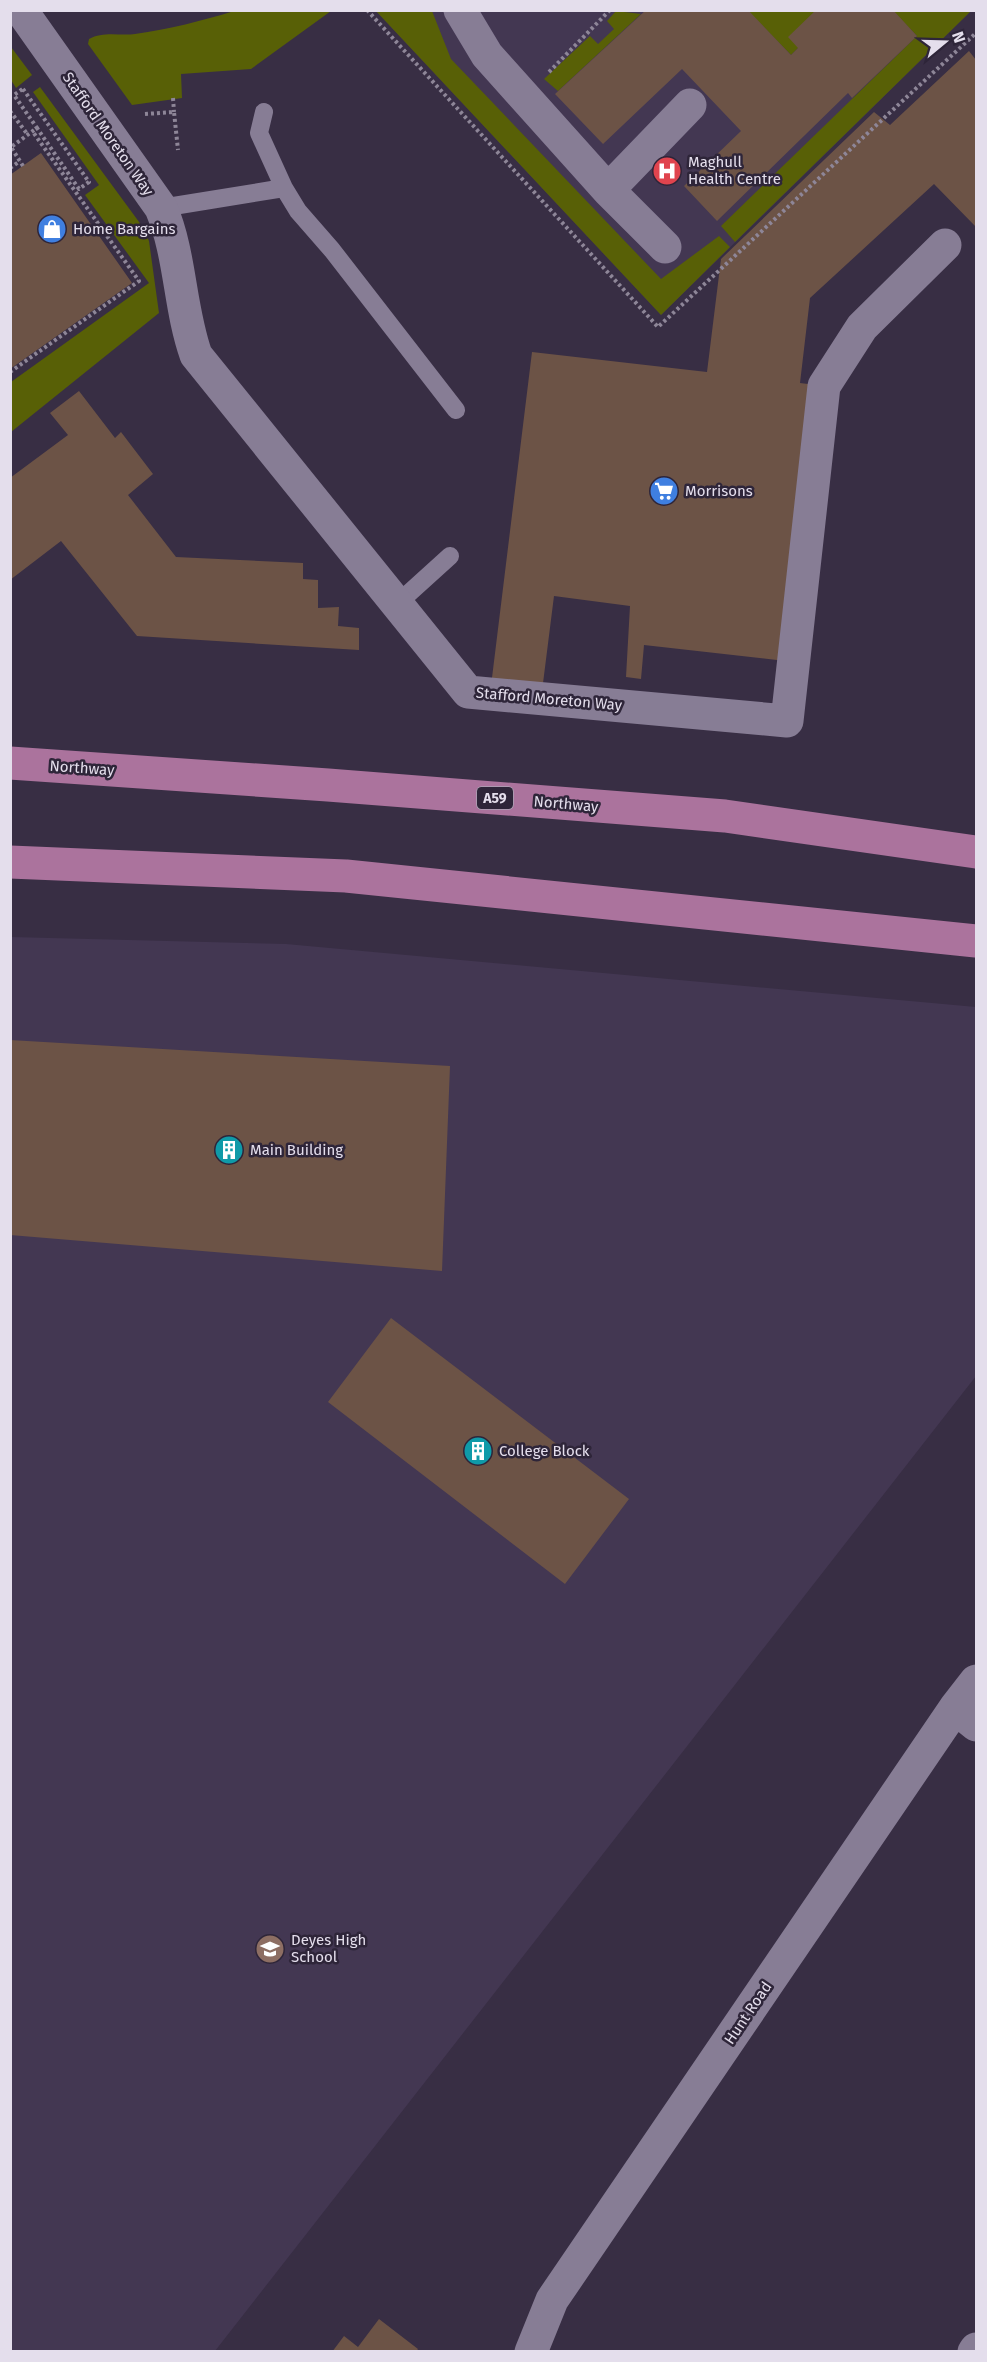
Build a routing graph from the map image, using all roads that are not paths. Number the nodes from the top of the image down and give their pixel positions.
1 (21, 10) edge
2 (460, 10) edge
3 (690, 105) dead end
4 (264, 112) dead end
5 (284, 188) junction
6 (608, 190) junction
7 (161, 208) junction
8 (945, 245) dead end
9 (665, 247) dead end
10 (456, 410) dead end
11 (450, 556) dead end
12 (397, 604) junction
13 (10, 763) edge
14 (976, 852) edge
15 (10, 862) edge
16 (976, 940) edge
17 (976, 1681) edge
18 (966, 1717) edge
19 (531, 2352) edge

1 - 7 street, Stafford Moreton Way
2 - 6 street
3 - 6 street
4 - 5 lane
5 - 7 lane
5 - 10 lane
6 - 9 street
7 - 12 street, Stafford Moreton Way
8 - 12 street, Stafford Moreton Way
11 - 12 lane
13 - 14 highway, Northway / A59
15 - 16 highway
17 - 18 street, Hunt Road
18 - 19 street, Hunt Road

